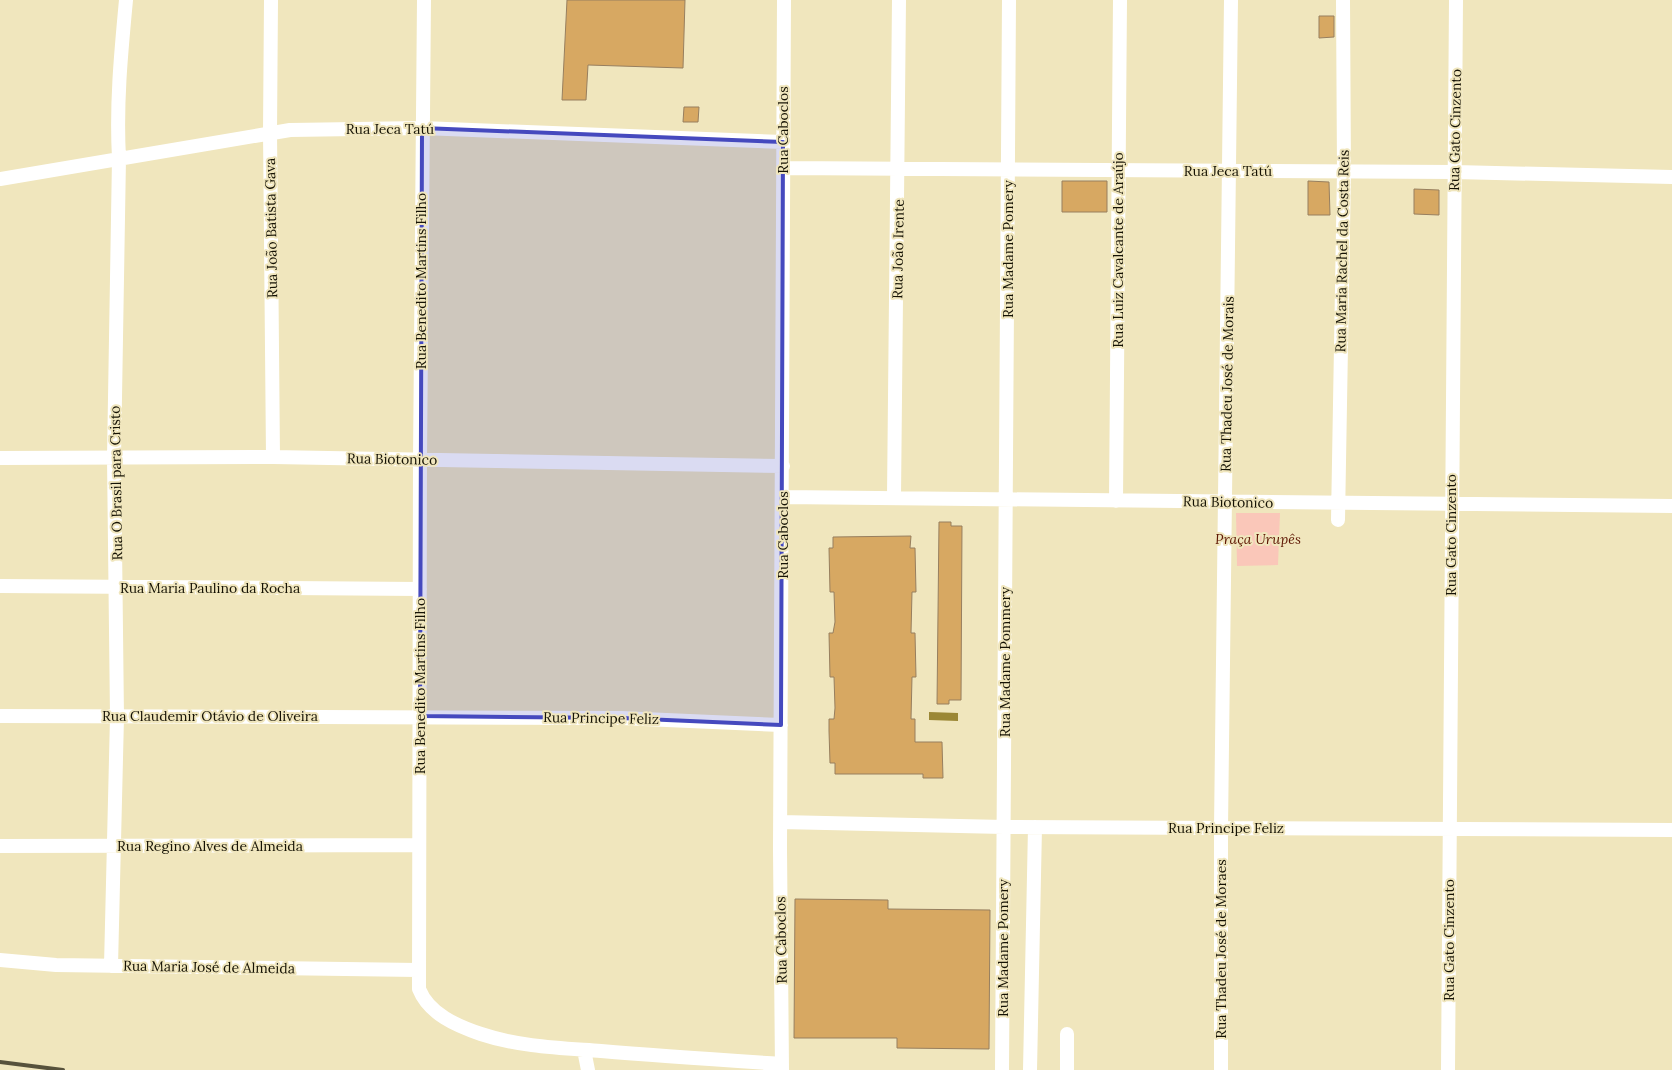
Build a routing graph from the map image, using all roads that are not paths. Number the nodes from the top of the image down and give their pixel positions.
1 (126, 0) edge
2 (271, 0) edge
3 (424, 0) edge
4 (784, 0) edge
5 (899, 0) edge
6 (1009, 0) edge
7 (1120, 0) edge
8 (1231, 0) edge
9 (1343, 0) edge
10 (1456, 0) edge
11 (422, 128) junction
12 (270, 132) junction
13 (783, 142) junction
14 (118, 158) junction
15 (783, 168) junction
16 (898, 169) junction
17 (1009, 170) junction
18 (1118, 170) junction
19 (1230, 171) junction
20 (1344, 172) junction
21 (1455, 172) junction
22 (1672, 177) edge
23 (0, 179) edge
24 (273, 457) junction
25 (0, 458) edge
26 (114, 458) junction
27 (420, 460) junction
28 (783, 466) junction
29 (783, 497) junction
30 (894, 497) junction
31 (1006, 498) junction
32 (1116, 501) junction
33 (1225, 502) junction
34 (1339, 503) junction
35 (1451, 505) junction
36 (1672, 506) edge
37 (1338, 520) dead end
38 (0, 586) edge
39 (117, 588) junction
40 (420, 589) junction
41 (0, 716) edge
42 (117, 716) junction
43 (420, 716) junction
44 (781, 725) junction
45 (781, 822) junction
46 (1004, 827) junction
47 (1035, 827) junction
48 (1222, 828) junction
49 (1449, 828) junction
50 (1672, 830) edge
51 (419, 845) junction
52 (0, 846) edge
53 (115, 846) junction
54 (0, 960) edge
55 (111, 966) junction
56 (418, 970) junction
57 (1067, 1034) dead end
58 (584, 1050) junction
59 (782, 1067) edge
60 (588, 1070) edge
61 (1002, 1070) edge
62 (1030, 1070) edge
63 (1067, 1070) edge
64 (1221, 1070) edge
65 (1448, 1070) edge

1 - 14 street, Rua O Brasil para Cristo
2 - 12 street, Rua João Batista Gava
3 - 11 street, Rua Benedito Martins Filho
4 - 13 street, Rua Caboclos
5 - 16 street, Rua João Irente
6 - 17 street, Rua Madame Pomery
7 - 18 street, Rua Luiz Cavalcante de Araújo
8 - 19 street, Rua Thadeu José de Morais
9 - 20 street, Rua Maria Rachel da Costa Reis
10 - 21 street, Rua Gato Cinzento
11 - 12 street, Rua Jeca Tatú
11 - 13 street, Rua Jeca Tatú
11 - 27 street, Rua Benedito Martins Filho
12 - 14 street, Rua Jeca Tatú
12 - 24 street, Rua João Batista Gava
13 - 15 street, Rua Caboclos
14 - 23 street, Rua Jeca Tatú
14 - 26 street, Rua O Brasil para Cristo
15 - 16 street, Rua Jeca Tatú
15 - 28 street, Rua Caboclos
16 - 17 street, Rua Jeca Tatú
16 - 30 street, Rua João Irente
17 - 18 street, Rua Jeca Tatú
17 - 31 street, Rua Madame Pomery
18 - 19 street, Rua Jeca Tatú
18 - 32 street, Rua Luiz Cavalcante de Araújo
19 - 20 street, Rua Jeca Tatú
19 - 33 street, Rua Thadeu José de Morais
20 - 21 street, Rua Jeca Tatú
20 - 34 street, Rua Maria Rachel da Costa Reis
21 - 22 street, Rua Jeca Tatú
21 - 35 street, Rua Gato Cinzento
24 - 26 street, Rua Biotonico
24 - 27 street, Rua Biotonico
25 - 26 street, Rua Biotonico
26 - 39 street, Rua O Brasil para Cristo
27 - 28 street, Rua Biotonico
27 - 40 street, Rua Benedito Martins Filho
28 - 29 street, Rua Caboclos
29 - 30 street, Rua Biotonico
29 - 44 street, Rua Caboclos
30 - 31 street, Rua Biotonico
31 - 32 street, Rua Biotonico
31 - 46 street, Rua Madame Pommery
32 - 33 street, Rua Biotonico
33 - 34 street, Rua Biotonico
33 - 48 street, Rua Thadeu José de Morais
34 - 35 street, Rua Biotonico
34 - 37 street, Rua Maria Rachel da Costa Reis
35 - 36 street, Rua Biotonico
35 - 49 street, Rua Gato Cinzento
38 - 39 street, Rua Maria Paulino da Rocha
39 - 40 street, Rua Maria Paulino da Rocha
39 - 42 street, Rua O Brasil para Cristo
40 - 43 street, Rua Benedito Martins Filho
41 - 42 street, Rua Claudemir Otávio de Oliveira
42 - 43 street, Rua Claudemir Otávio de Oliveira
42 - 53 street, Rua O Brasil para Cristo
43 - 44 street, Rua Principe Feliz
43 - 51 street, Rua Benedito Martins Filho
44 - 45 street, Rua Caboclos
45 - 46 street, Rua Principe Feliz
45 - 59 street, Rua Caboclos
46 - 47 street, Rua Principe Feliz
46 - 61 street, Rua Madame Pomery
47 - 48 street, Rua Principe Feliz
47 - 62 street
48 - 49 street, Rua Principe Feliz
48 - 64 street, Rua Thadeu José de Moraes
49 - 50 street, Rua Principe Feliz
49 - 65 street, Rua Gato Cinzento
51 - 53 street, Rua Regino Alves de Almeida
51 - 56 street, Rua Benedito Martins Filho
52 - 53 street, Rua Regino Alves de Almeida
53 - 55 street, Rua O Brasil para Cristo
54 - 55 street, Rua Maria José de Almeida
55 - 56 street, Rua Maria José de Almeida
56 - 58 street, Rua Benedito Martins Filho
57 - 63 street
58 - 59 street, Rua Benedito Martins Filho
58 - 60 street

